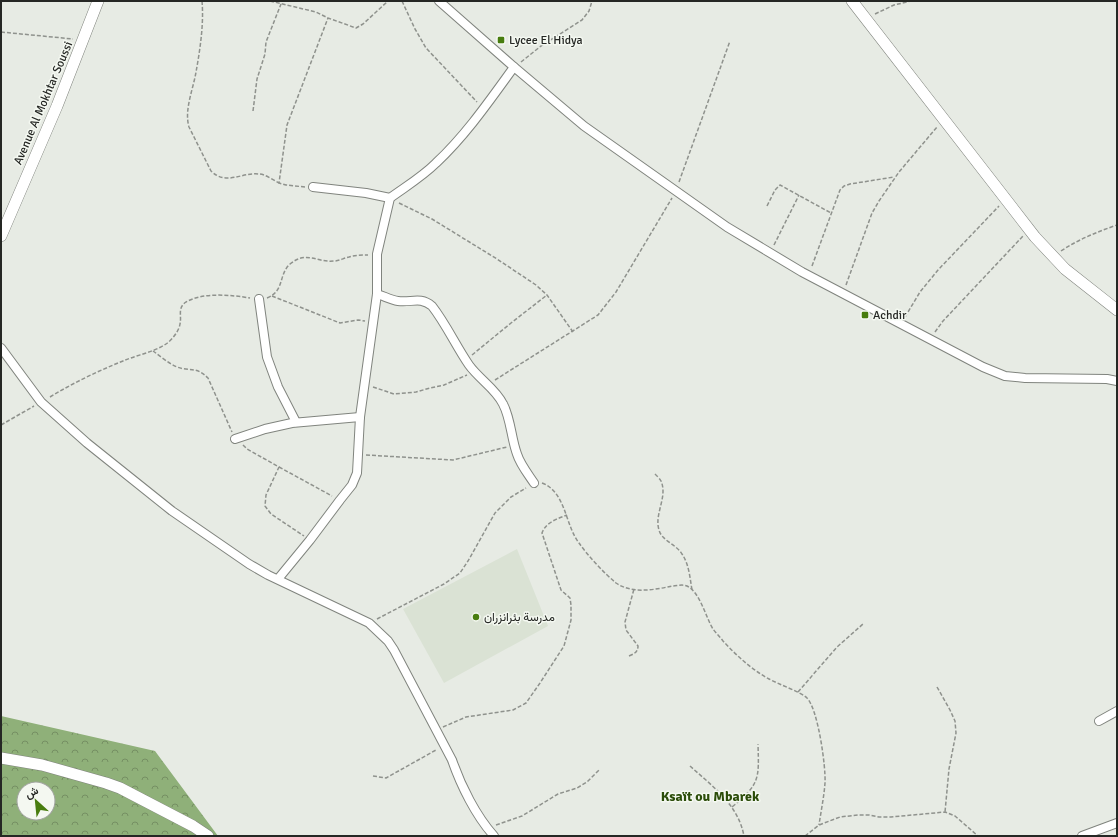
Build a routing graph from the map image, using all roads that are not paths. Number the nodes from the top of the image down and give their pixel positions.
1 (98, 1) edge
2 (440, 1) edge
3 (852, 1) edge
4 (514, 67) junction
5 (313, 187) road end
6 (390, 198) junction
7 (1, 236) edge
8 (377, 294) junction
9 (259, 299) road end
10 (1117, 310) edge
11 (1, 348) edge
12 (1117, 381) edge
13 (360, 417) junction
14 (296, 422) junction
15 (236, 439) dead end
16 (534, 483) road end
17 (278, 579) junction
18 (1117, 711) edge
19 (1099, 721) dead end
20 (1, 758) edge
21 (1117, 823) edge
22 (208, 836) edge
23 (494, 836) edge
24 (1082, 836) edge

1 - 7 street, Avenue Al Mokhtar Soussi
2 - 4 street
3 - 10 street
4 - 6 street
4 - 12 street
5 - 6 street
6 - 8 street
8 - 13 street
8 - 16 street
9 - 14 street
11 - 17 street
13 - 14 street
13 - 17 street
14 - 15 street
17 - 23 street
18 - 19 street
20 - 22 street
21 - 24 street

